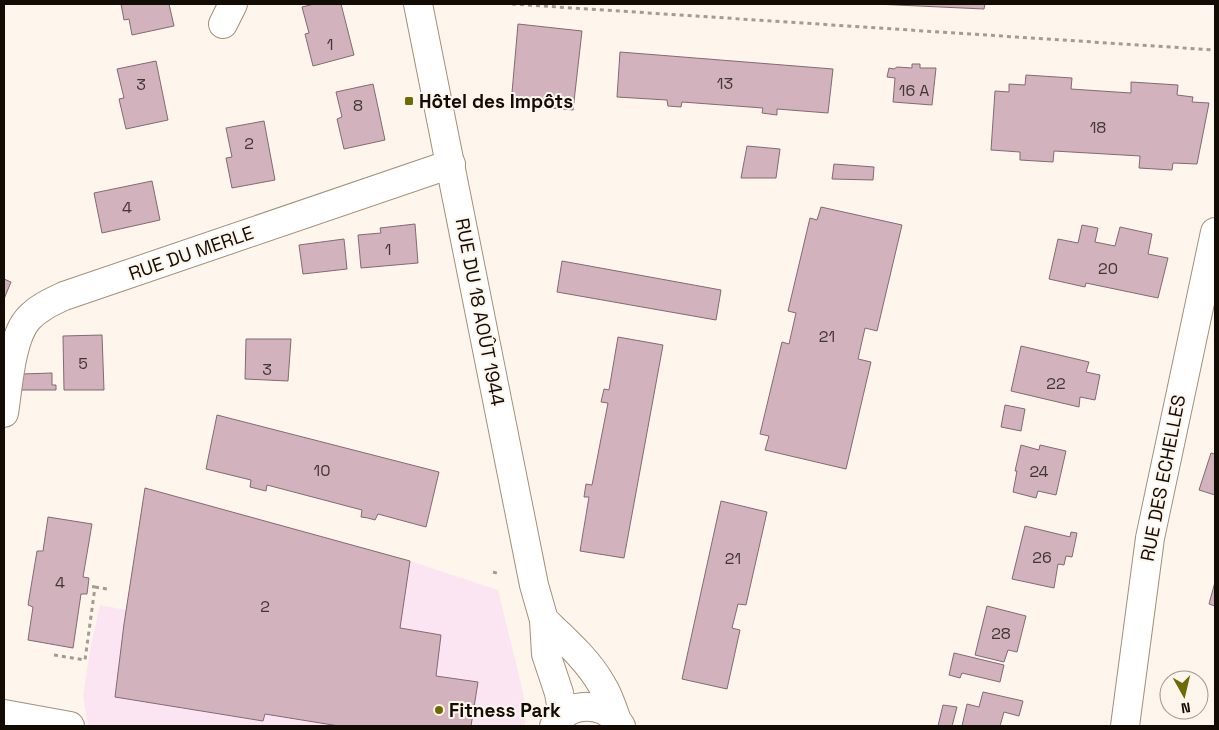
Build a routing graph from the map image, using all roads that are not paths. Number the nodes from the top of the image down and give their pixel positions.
1 (418, 4) edge
2 (451, 164) junction
3 (1215, 232) edge
4 (4, 413) edge
5 (544, 620) junction
6 (4, 714) edge
7 (558, 721) edge
8 (619, 724) edge
9 (70, 726) edge
10 (1125, 726) edge

1 - 2 street, RUE DU 18 AOÛT 1944
2 - 4 street, RUE DU MERLE
2 - 5 street, RUE DU 18 AOÛT 1944
3 - 10 street, RUE DES ECHELLES
5 - 7 street, RUE DU 18 AOÛT 1944
5 - 8 street
6 - 9 street
7 - 8 street

